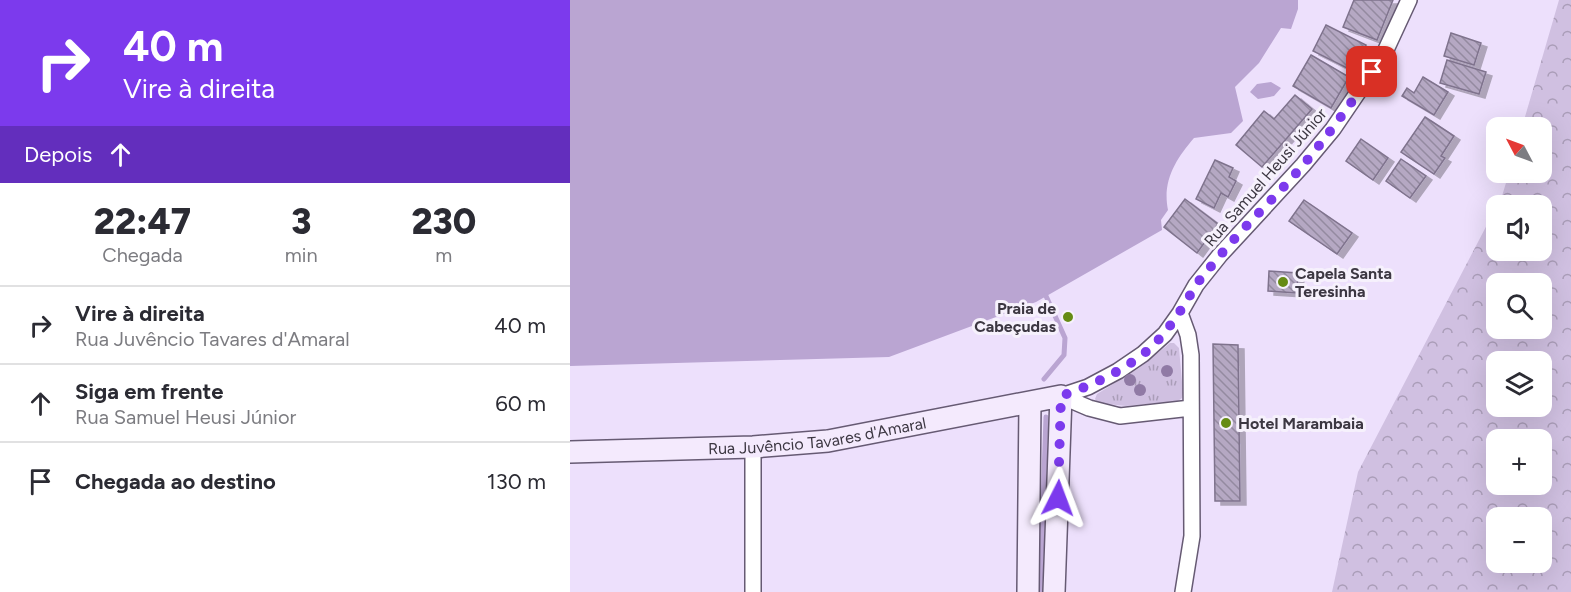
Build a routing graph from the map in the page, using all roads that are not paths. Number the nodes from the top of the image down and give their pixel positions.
1 (1409, 0) edge
2 (1180, 314) junction
3 (1061, 396) junction
4 (1030, 404) junction
5 (1191, 408) junction
6 (753, 447) junction
7 (570, 452) edge
8 (753, 592) edge
9 (1028, 592) edge
10 (1054, 592) edge
11 (1183, 592) edge

1 - 2 street, Rua Samuel Heusi Júnior
2 - 3 street, Rua Juvêncio Tavares d'Amaral
2 - 5 street
3 - 4 street, Rua Juvêncio Tavares d'Amaral
3 - 5 street
3 - 10 street
4 - 6 street, Rua Juvêncio Tavares d'Amaral
4 - 9 street
5 - 11 street
6 - 7 street, Rua Juvêncio Tavares d'Amaral
6 - 8 street

